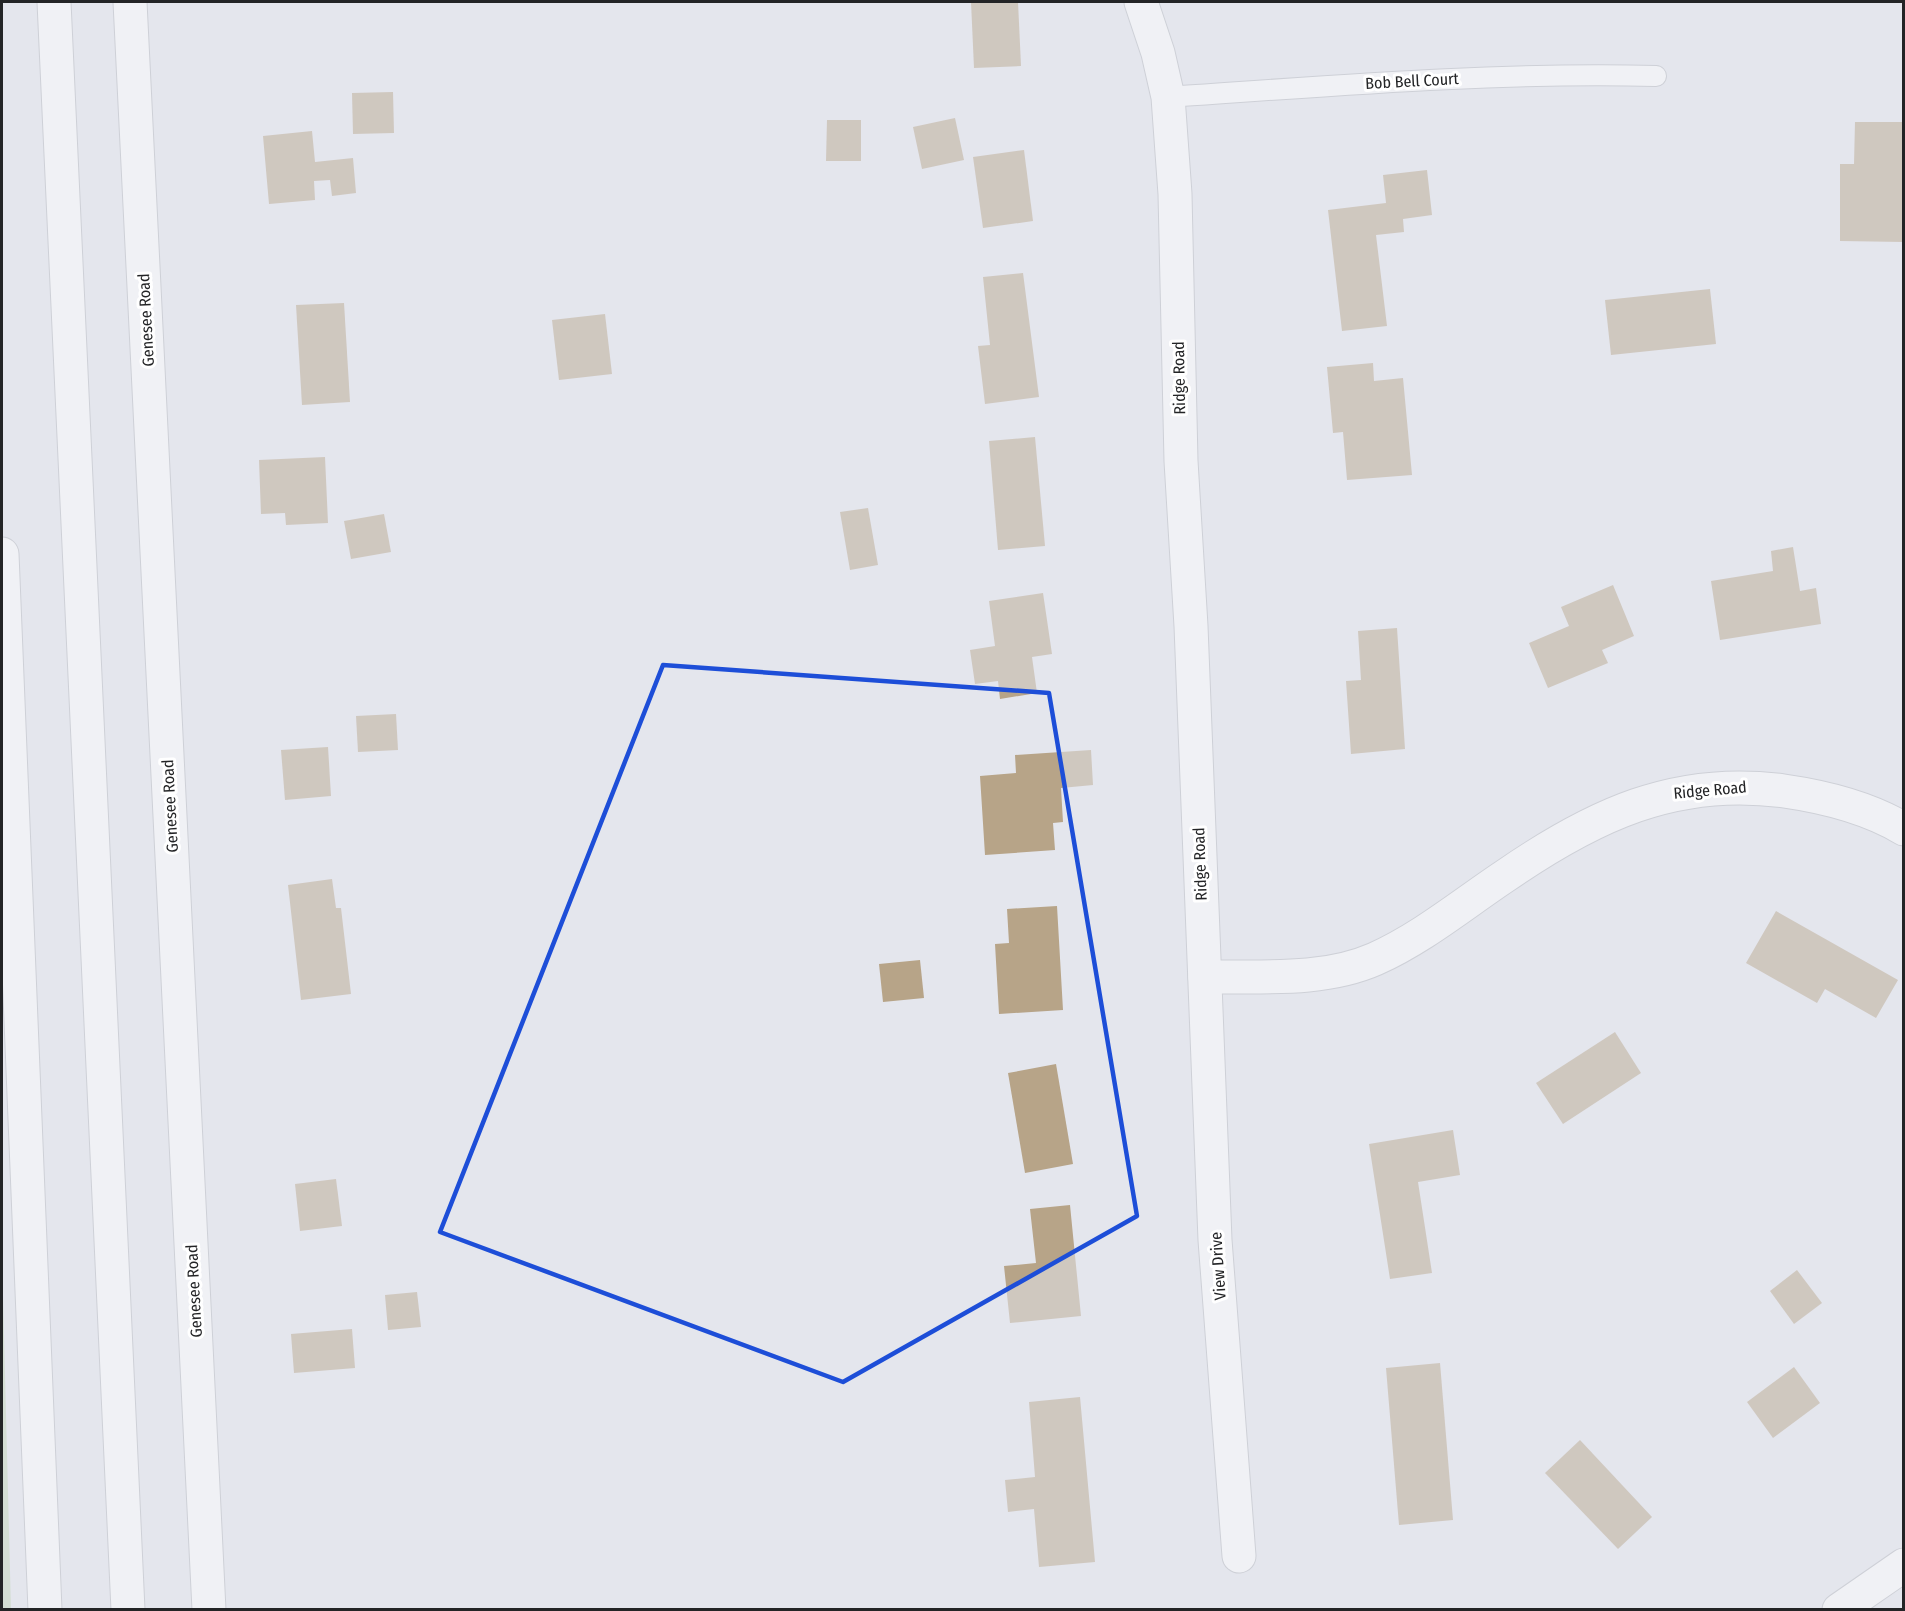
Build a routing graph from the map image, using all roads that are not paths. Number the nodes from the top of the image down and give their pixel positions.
1 (54, 2) edge
2 (130, 2) edge
3 (1141, 2) edge
4 (1656, 76) dead end
5 (1168, 97) junction
6 (2, 554) edge
7 (1904, 829) edge
8 (1204, 977) junction
9 (1239, 1556) dead end
10 (1904, 1565) edge
11 (45, 1610) edge
12 (128, 1610) edge
13 (209, 1610) edge
14 (1839, 1610) edge

1 - 12 street
2 - 13 street, Genesee Road
3 - 5 street, Ridge Road
4 - 5 lane, Bob Bell Court
5 - 8 street, Ridge Road
6 - 11 street
7 - 8 street, Ridge Road
8 - 9 street, View Drive
10 - 14 street

